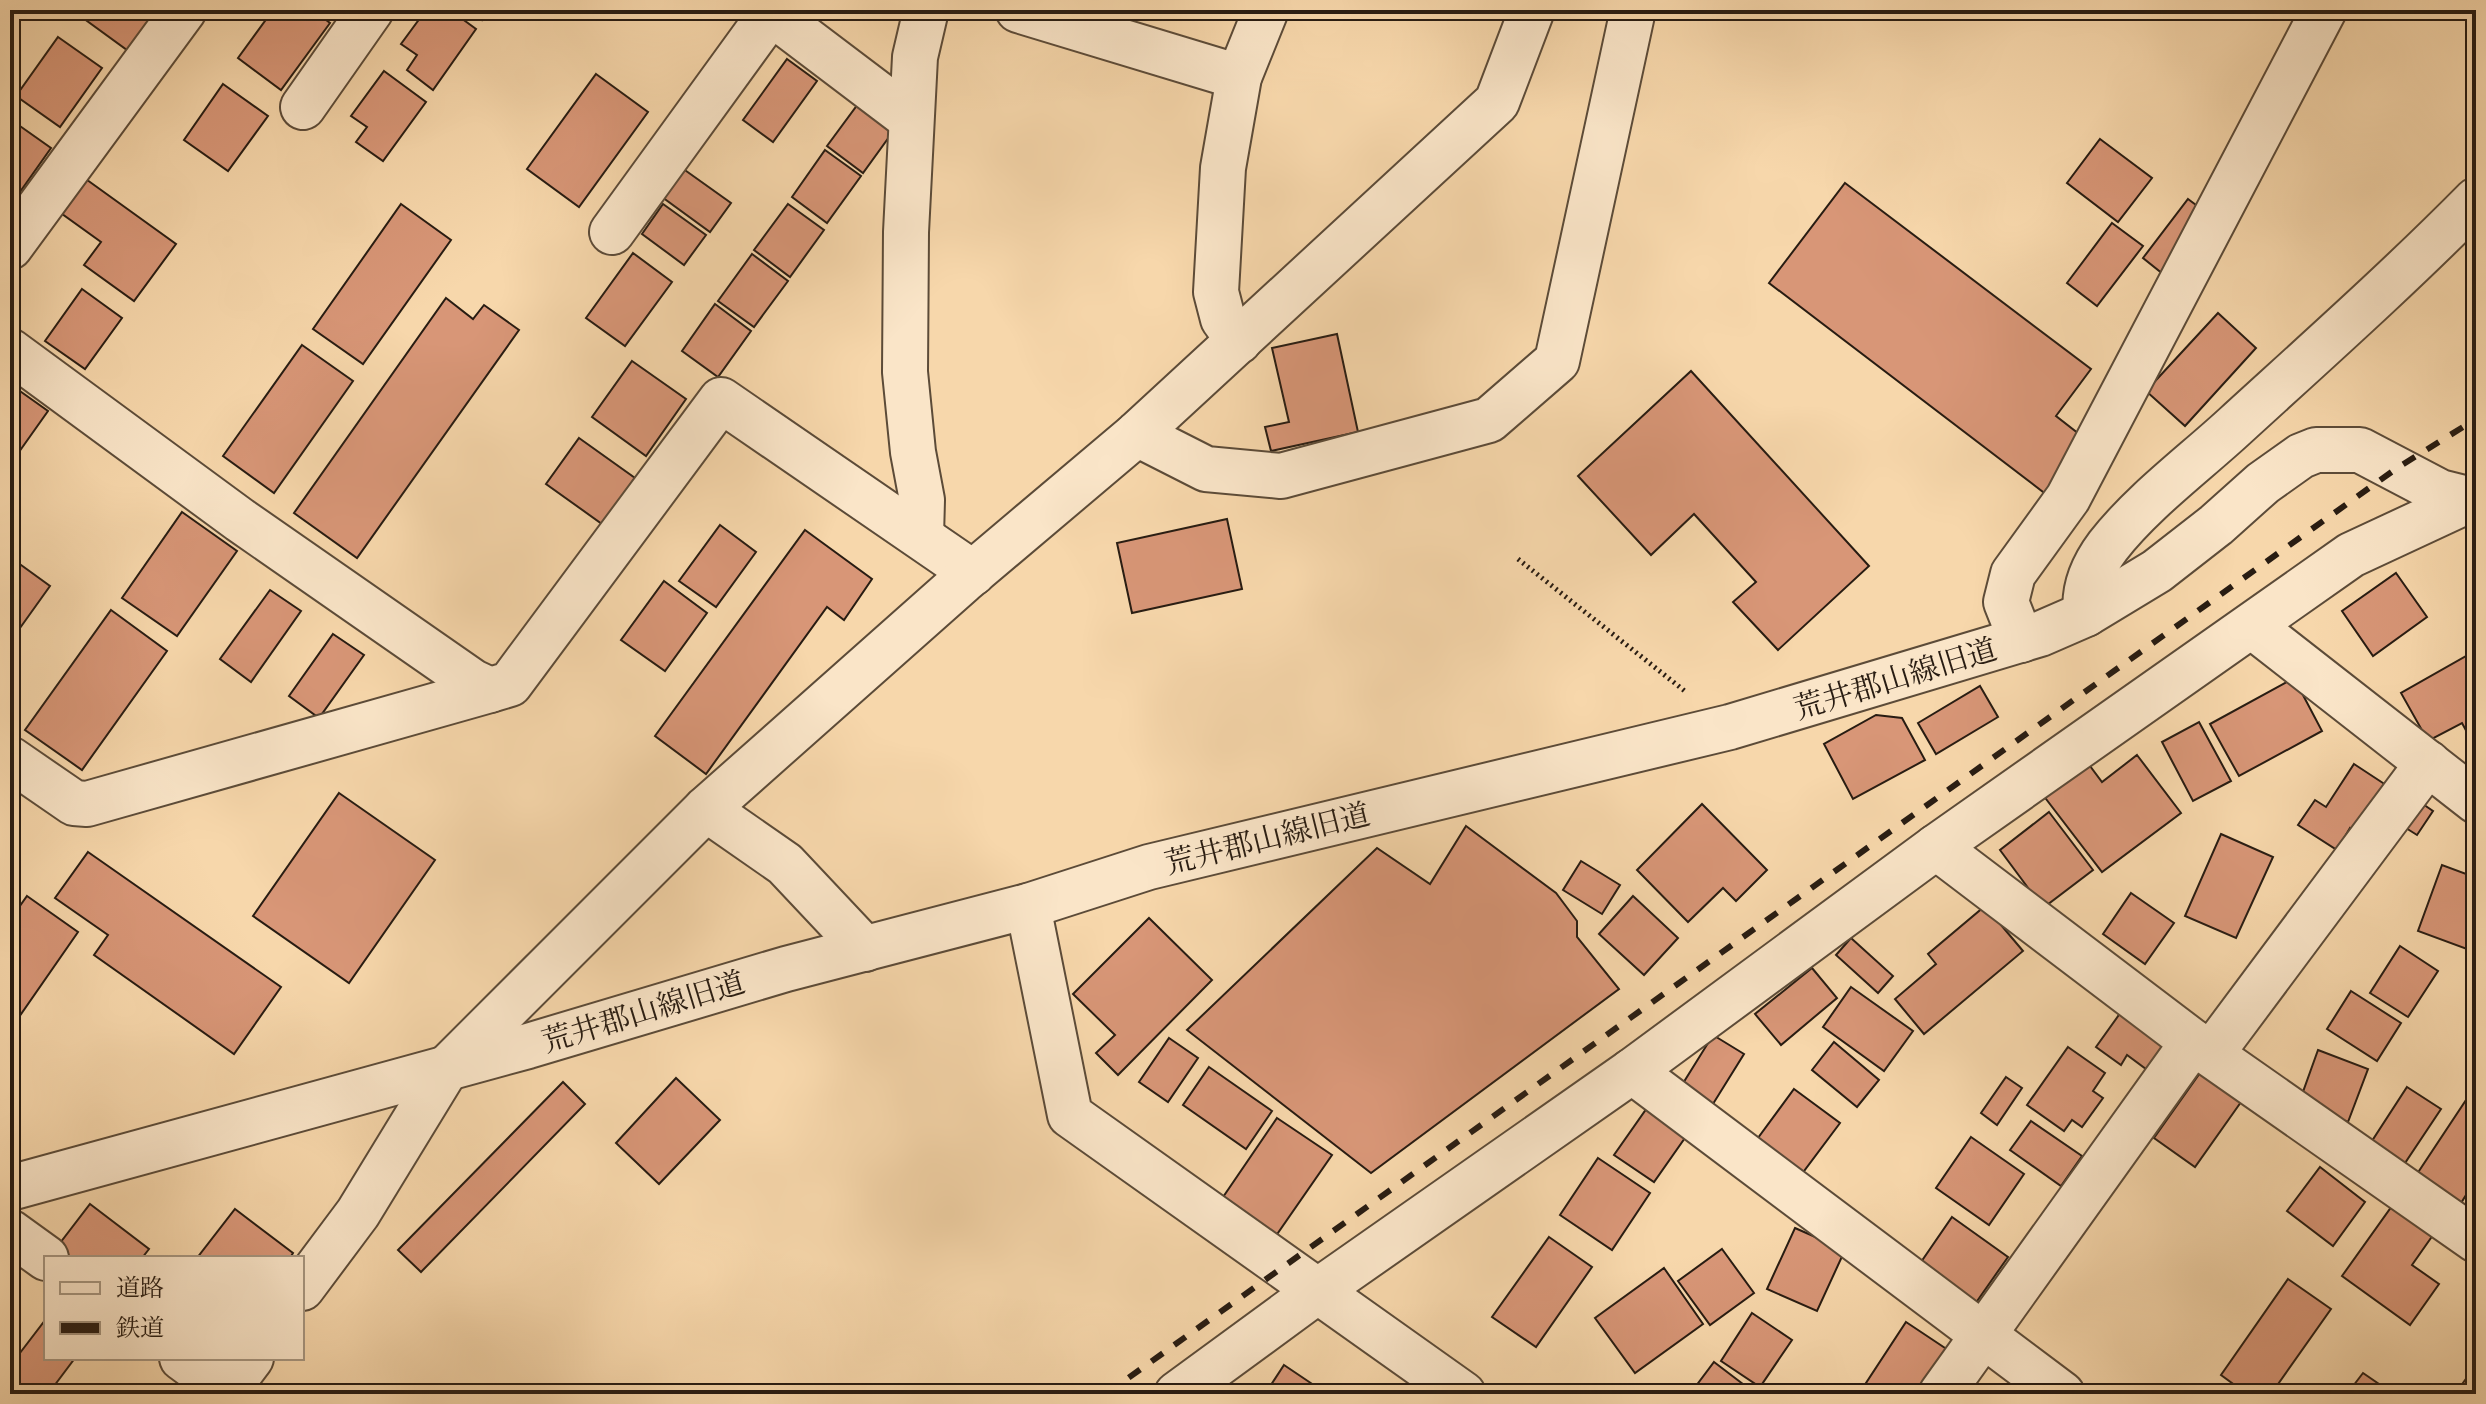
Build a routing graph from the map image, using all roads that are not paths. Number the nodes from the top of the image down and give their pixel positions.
1 (184, 10) edge
2 (371, 10) edge
3 (926, 10) edge
4 (1018, 10) edge
5 (1266, 10) edge
6 (1532, 10) edge
7 (1633, 10) edge
8 (2324, 10) edge
9 (769, 11) edge
10 (1239, 77) junction
11 (303, 107) dead end
12 (911, 119) junction
13 (2476, 200) edge
14 (612, 232) dead end
15 (10, 247) edge
16 (1239, 341) junction
17 (10, 351) edge
18 (1137, 434) junction
19 (2471, 501) edge
20 (921, 536) junction
21 (973, 573) junction
22 (2086, 614) junction
23 (2252, 626) junction
24 (2021, 640) junction
25 (490, 690) junction
26 (10, 759) edge
27 (2428, 763) junction
28 (2476, 801) edge
29 (706, 809) junction
30 (1936, 847) junction
31 (1028, 906) junction
32 (865, 949) junction
33 (2202, 1048) junction
34 (446, 1069) junction
35 (1632, 1071) junction
36 (10, 1188) edge
37 (10, 1232) edge
38 (2476, 1240) edge
39 (44, 1257) edge
40 (304, 1285) edge
41 (1319, 1290) junction
42 (1983, 1336) junction
43 (186, 1360) edge
44 (233, 1384) edge
45 (1177, 1394) edge
46 (1463, 1394) edge
47 (1941, 1394) edge
48 (2062, 1394) edge

1 - 15 street
2 - 11 street
3 - 12 street
4 - 10 street
5 - 10 street
6 - 16 street
7 - 18 street
8 - 24 street
9 - 12 street
9 - 14 street
10 - 16 street
12 - 20 street
13 - 22 street
16 - 18 street
17 - 25 street
18 - 21 street
19 - 22 street, 荒井郡山線旧道
19 - 23 street
20 - 21 street
20 - 25 street
21 - 29 street
22 - 24 street, 荒井郡山線旧道
23 - 27 street
23 - 30 street
24 - 31 street, 荒井郡山線旧道
25 - 26 street
27 - 28 street
27 - 33 street
29 - 32 street
29 - 34 street
30 - 33 street
30 - 35 street
31 - 32 street, 荒井郡山線旧道
31 - 41 street
32 - 34 street, 荒井郡山線旧道
33 - 38 street
33 - 42 street
34 - 36 street, 荒井郡山線旧道
34 - 40 street
35 - 41 street
35 - 42 street
37 - 39 street
41 - 45 street
41 - 46 street
42 - 47 street
42 - 48 street
43 - 44 street

